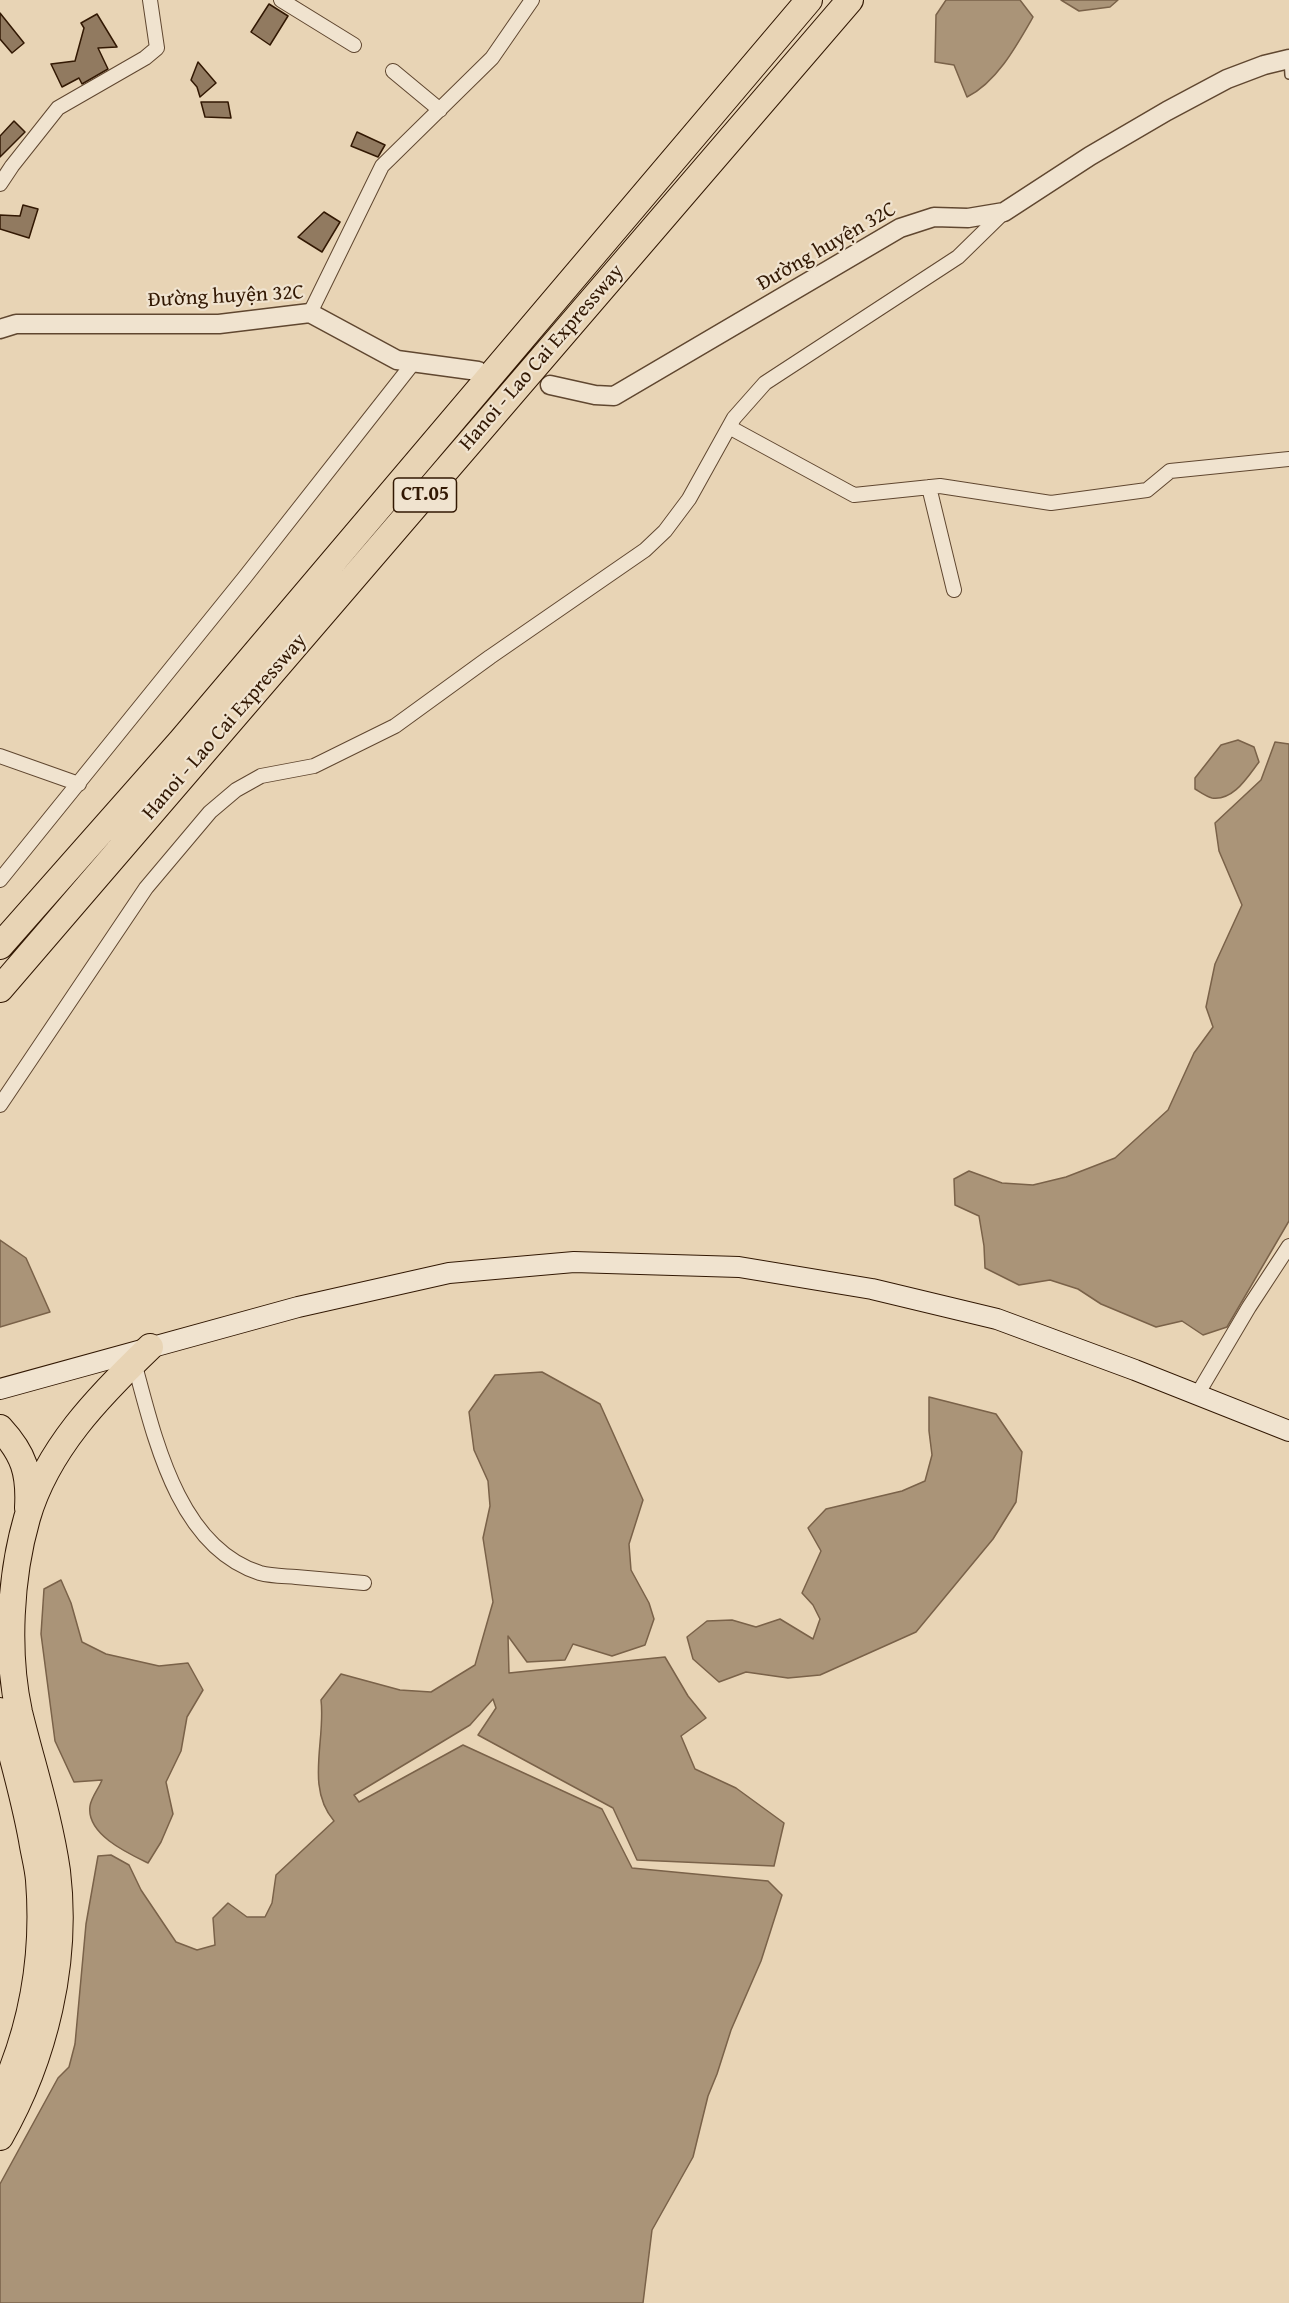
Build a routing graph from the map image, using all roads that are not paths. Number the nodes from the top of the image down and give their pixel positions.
1 (150, 0) edge
2 (281, 0) edge
3 (532, 0) edge
4 (809, 0) edge
5 (850, 0) edge
6 (354, 45) dead end
7 (1288, 64) edge
8 (393, 71) dead end
9 (440, 110) junction
10 (0, 184) edge
11 (1004, 212) junction
12 (310, 313) junction
13 (0, 329) edge
14 (414, 362) junction
15 (478, 370) dead end
16 (550, 385) dead end
17 (729, 427) junction
18 (1289, 459) edge
19 (929, 487) junction
20 (954, 590) dead end
21 (0, 756) edge
22 (79, 784) junction
23 (0, 880) edge
24 (0, 946) edge
25 (0, 989) edge
26 (0, 1105) edge
27 (1289, 1246) edge
28 (142, 1354) junction
29 (0, 1389) edge
30 (1197, 1395) junction
31 (0, 1428) edge
32 (1289, 1431) edge
33 (0, 1460) edge
34 (29, 1491) junction
35 (27, 1517) junction
36 (364, 1583) dead end
37 (0, 1711) edge
38 (0, 2098) edge
39 (0, 2137) edge

1 - 10 street
2 - 6 street
3 - 9 street
4 - 24 highway, Hanoi - Lao Cai Expressway / CT.05
5 - 25 highway, Hanoi - Lao Cai Expressway / CT.05
7 - 11 street, Đường huyện 32C
8 - 9 street
9 - 12 street
11 - 16 street, Đường huyện 32C
11 - 17 street
12 - 13 street, Đường huyện 32C
12 - 14 street, Đường huyện 32C
14 - 15 street, Đường huyện 32C
14 - 22 street
17 - 19 street
17 - 26 street
18 - 19 street
19 - 20 street
21 - 22 street
22 - 23 street
27 - 30 street
28 - 29 main road
28 - 30 main road
28 - 35 highway
28 - 36 street
30 - 32 main road
31 - 34 highway
33 - 34 highway
34 - 35 highway
35 - 39 highway
37 - 38 highway

